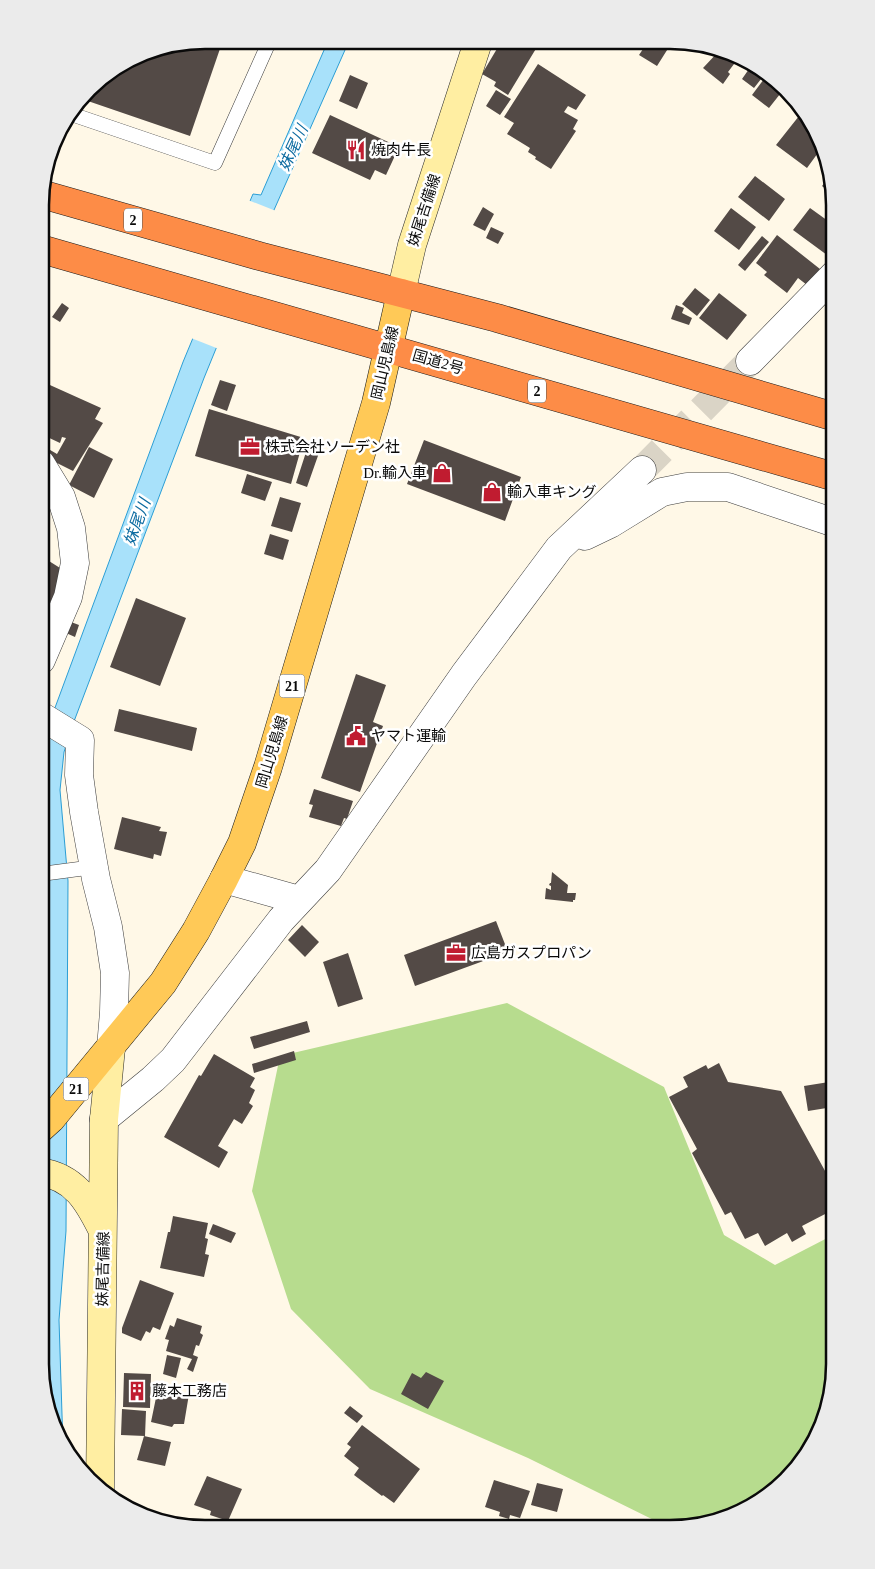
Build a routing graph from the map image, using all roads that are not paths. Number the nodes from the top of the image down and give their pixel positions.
1 (266, 49) edge
2 (476, 49) edge
3 (77, 116) edge
4 (49, 196) edge
5 (49, 251) edge
6 (826, 283) edge
7 (401, 293) junction
8 (389, 348) junction
9 (750, 362) tunnel mouth
10 (826, 414) edge
11 (642, 470) tunnel mouth
12 (826, 474) edge
13 (49, 477) edge
14 (826, 520) edge
15 (559, 548) junction
16 (49, 641) edge
17 (49, 722) edge
18 (87, 868) junction
19 (49, 873) edge
20 (224, 879) junction
21 (300, 900) junction
22 (111, 1048) junction
23 (104, 1120) junction
24 (49, 1122) edge
25 (49, 1175) edge
26 (103, 1231) junction
27 (100, 1480) edge

1 - 3 lane
2 - 7 main road, 妹尾吉備線
4 - 7 highway, 2
5 - 8 highway, 国道2号 / 2
6 - 9 street
7 - 8 main road, 岡山児島線 / 21
7 - 10 highway, 2
8 - 12 highway, 国道2号 / 2
8 - 20 main road, 岡山児島線 / 21
11 - 15 street
13 - 16 street
14 - 15 street
15 - 21 street
17 - 18 street
18 - 19 lane
18 - 22 street
20 - 21 street
20 - 22 main road, 岡山児島線 / 21
21 - 23 street
22 - 23 main road, 妹尾吉備線
22 - 24 main road, 岡山児島線 / 21
23 - 26 main road, 妹尾吉備線
25 - 26 main road
26 - 27 main road, 妹尾吉備線

